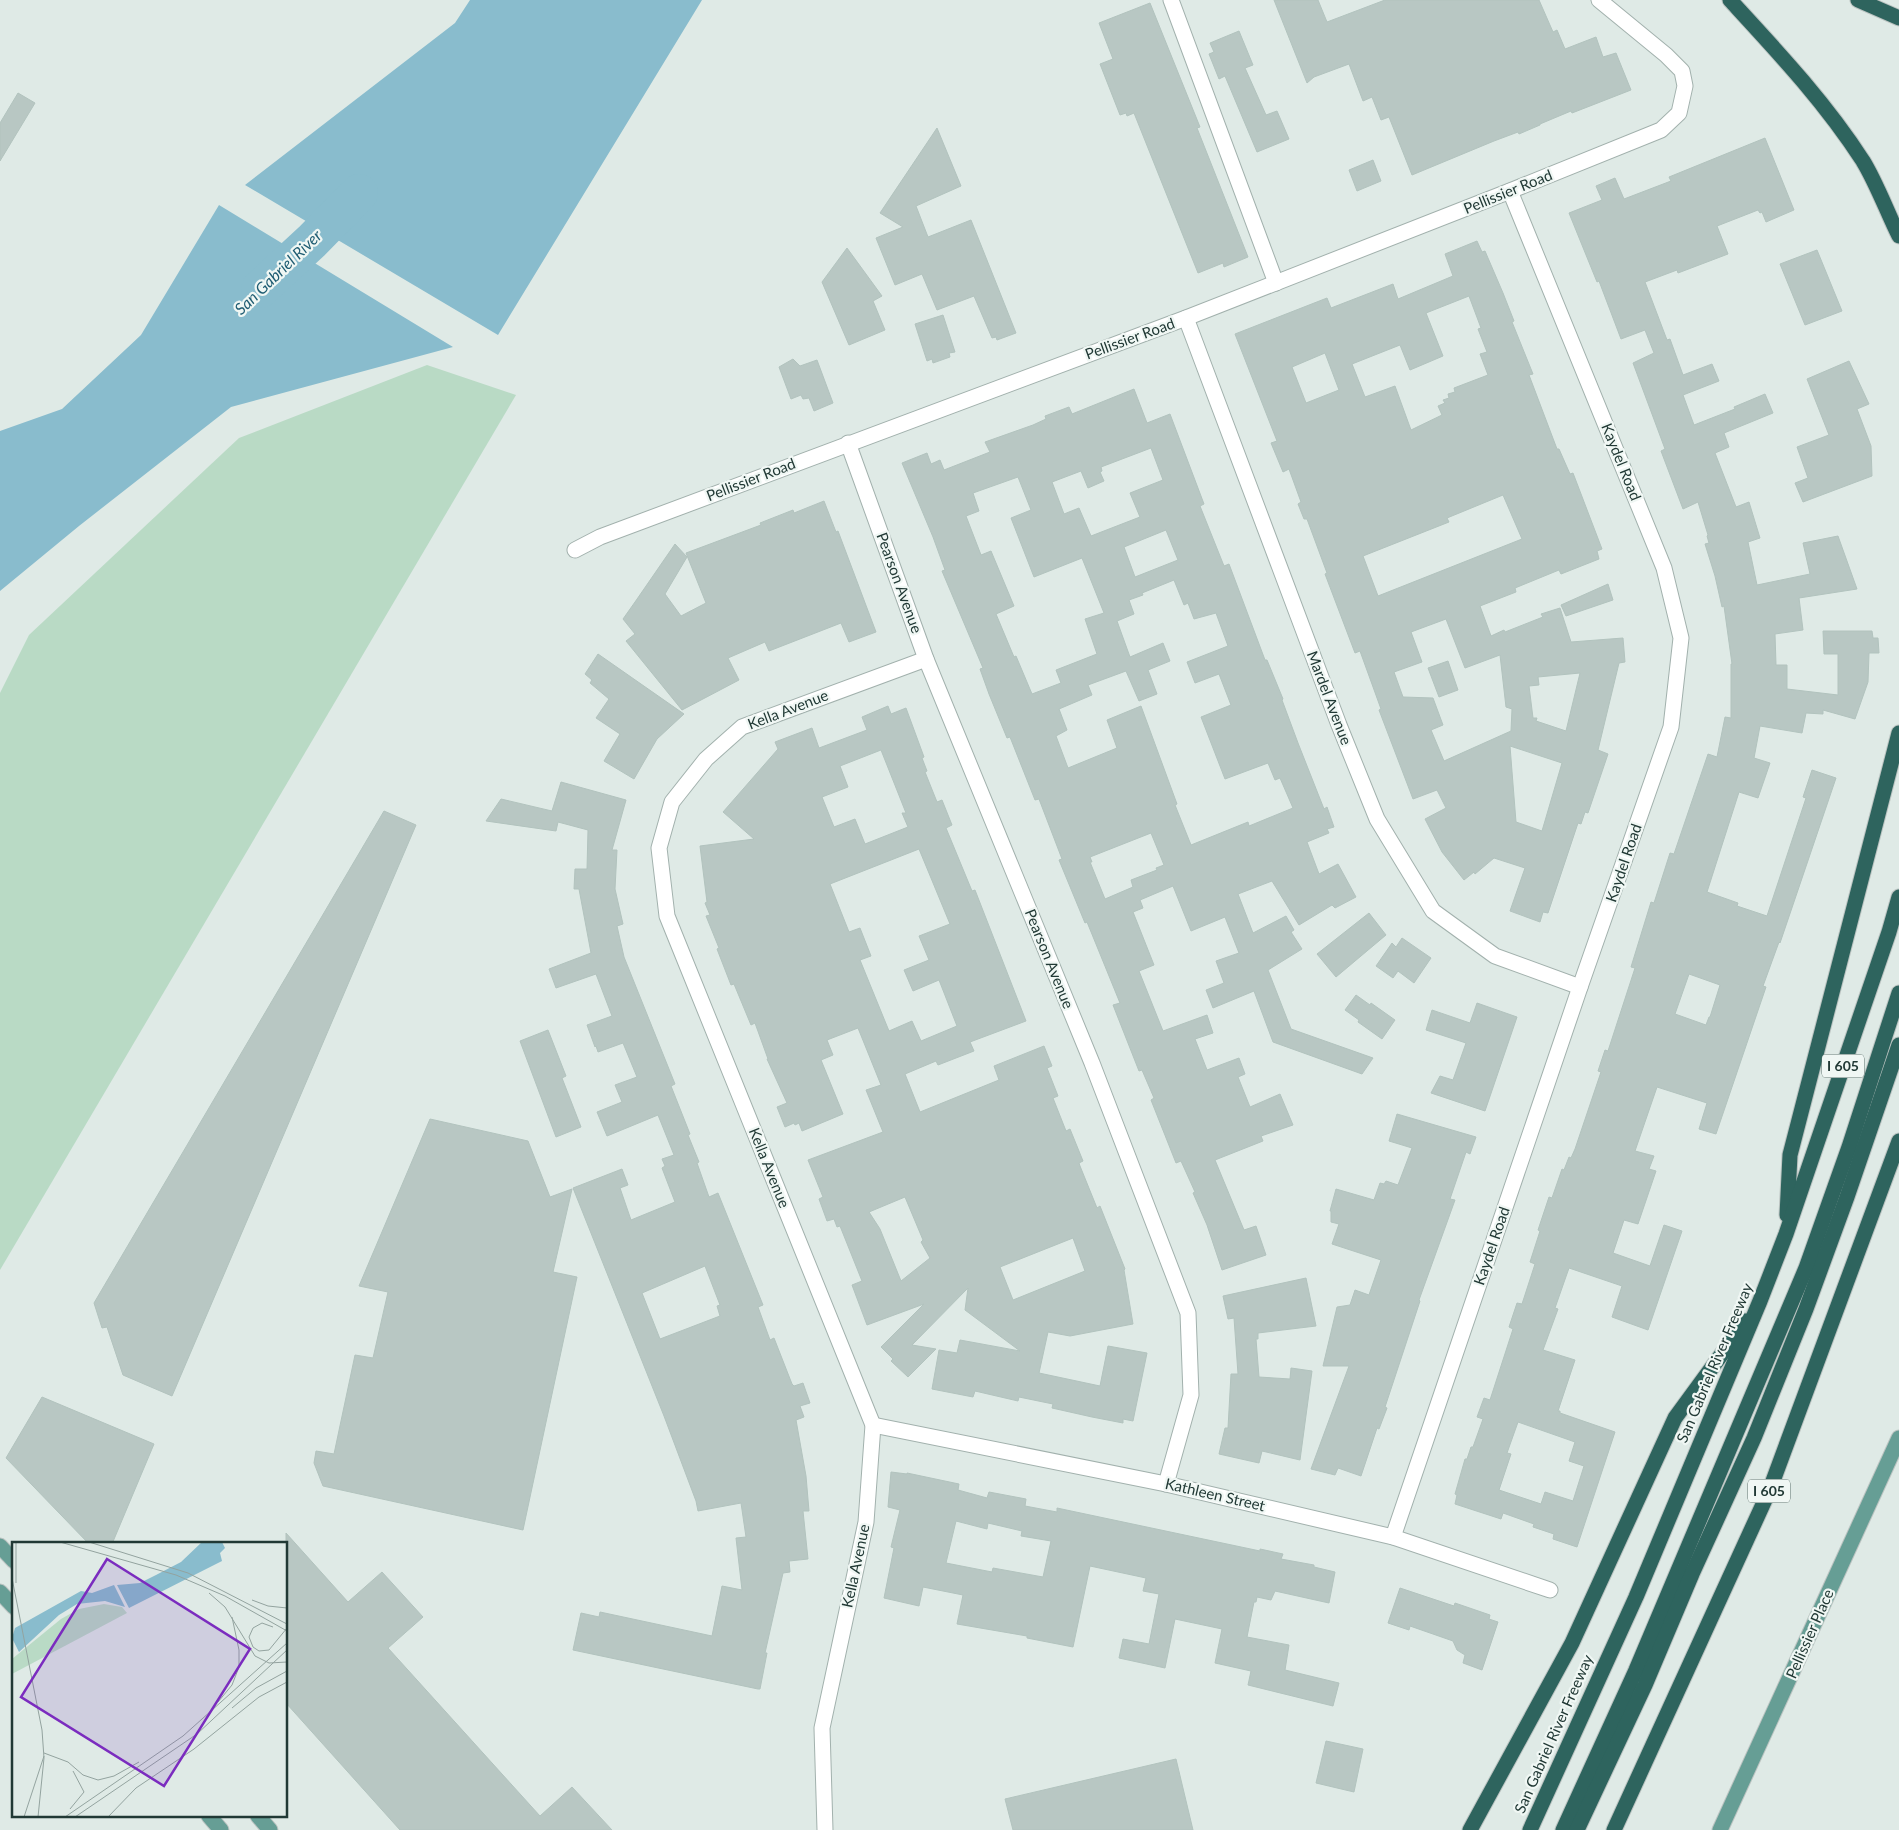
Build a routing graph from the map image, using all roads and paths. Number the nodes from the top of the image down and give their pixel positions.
1 (1171, 0) edge
2 (1599, 0) edge
3 (1730, 0) edge
4 (1858, 0) edge
5 (1899, 18) edge
6 (1510, 191) junction
7 (1899, 236) edge
8 (1276, 283) junction
9 (1186, 318) junction
10 (848, 443) junction
11 (575, 550) dead end
12 (926, 659) junction
13 (1899, 733) edge
14 (1899, 897) edge
15 (1580, 987) junction
16 (1899, 993) edge
17 (1899, 1045) edge
18 (1899, 1141) edge
19 (1786, 1234) junction
20 (1760, 1301) junction
21 (873, 1426) junction
22 (1899, 1438) edge
23 (1166, 1484) junction
24 (1393, 1537) junction
25 (0, 1546) edge
26 (12, 1559) edge
27 (1550, 1590) dead end
28 (0, 1592) edge
29 (12, 1605) edge
30 (211, 1818) edge
31 (260, 1818) edge
32 (222, 1830) edge
33 (270, 1830) edge
34 (825, 1830) edge
35 (1470, 1830) edge
36 (1530, 1830) edge
37 (1563, 1830) edge
38 (1577, 1830) edge
39 (1614, 1830) edge
40 (1720, 1830) edge

1 - 8 street
2 - 6 street, Pellissier Road
3 - 7 highway
4 - 5 highway
6 - 8 street, Pellissier Road
6 - 15 street, Kaydel Road
8 - 9 street, Pellissier Road
9 - 10 street, Pellissier Road
9 - 15 street, Mardel Avenue
10 - 11 street, Pellissier Road
10 - 12 street, Pearson Avenue
12 - 21 street, Kella Avenue
12 - 23 street, Pearson Avenue
13 - 19 highway
14 - 19 highway, San Gabriel River Freeway / I 605
15 - 24 street, Kaydel Road
16 - 37 highway
17 - 38 highway
18 - 39 highway, I 605
19 - 20 highway, San Gabriel River Freeway / I 605
20 - 35 highway
20 - 36 highway, San Gabriel River Freeway / I 605
21 - 23 street, Kathleen Street
21 - 34 street, Kella Avenue
22 - 40 main road, Pellissier Place
23 - 24 street, Kathleen Street
24 - 27 street, Kathleen Street
25 - 26 main road
28 - 29 main road
30 - 32 main road
31 - 33 main road

